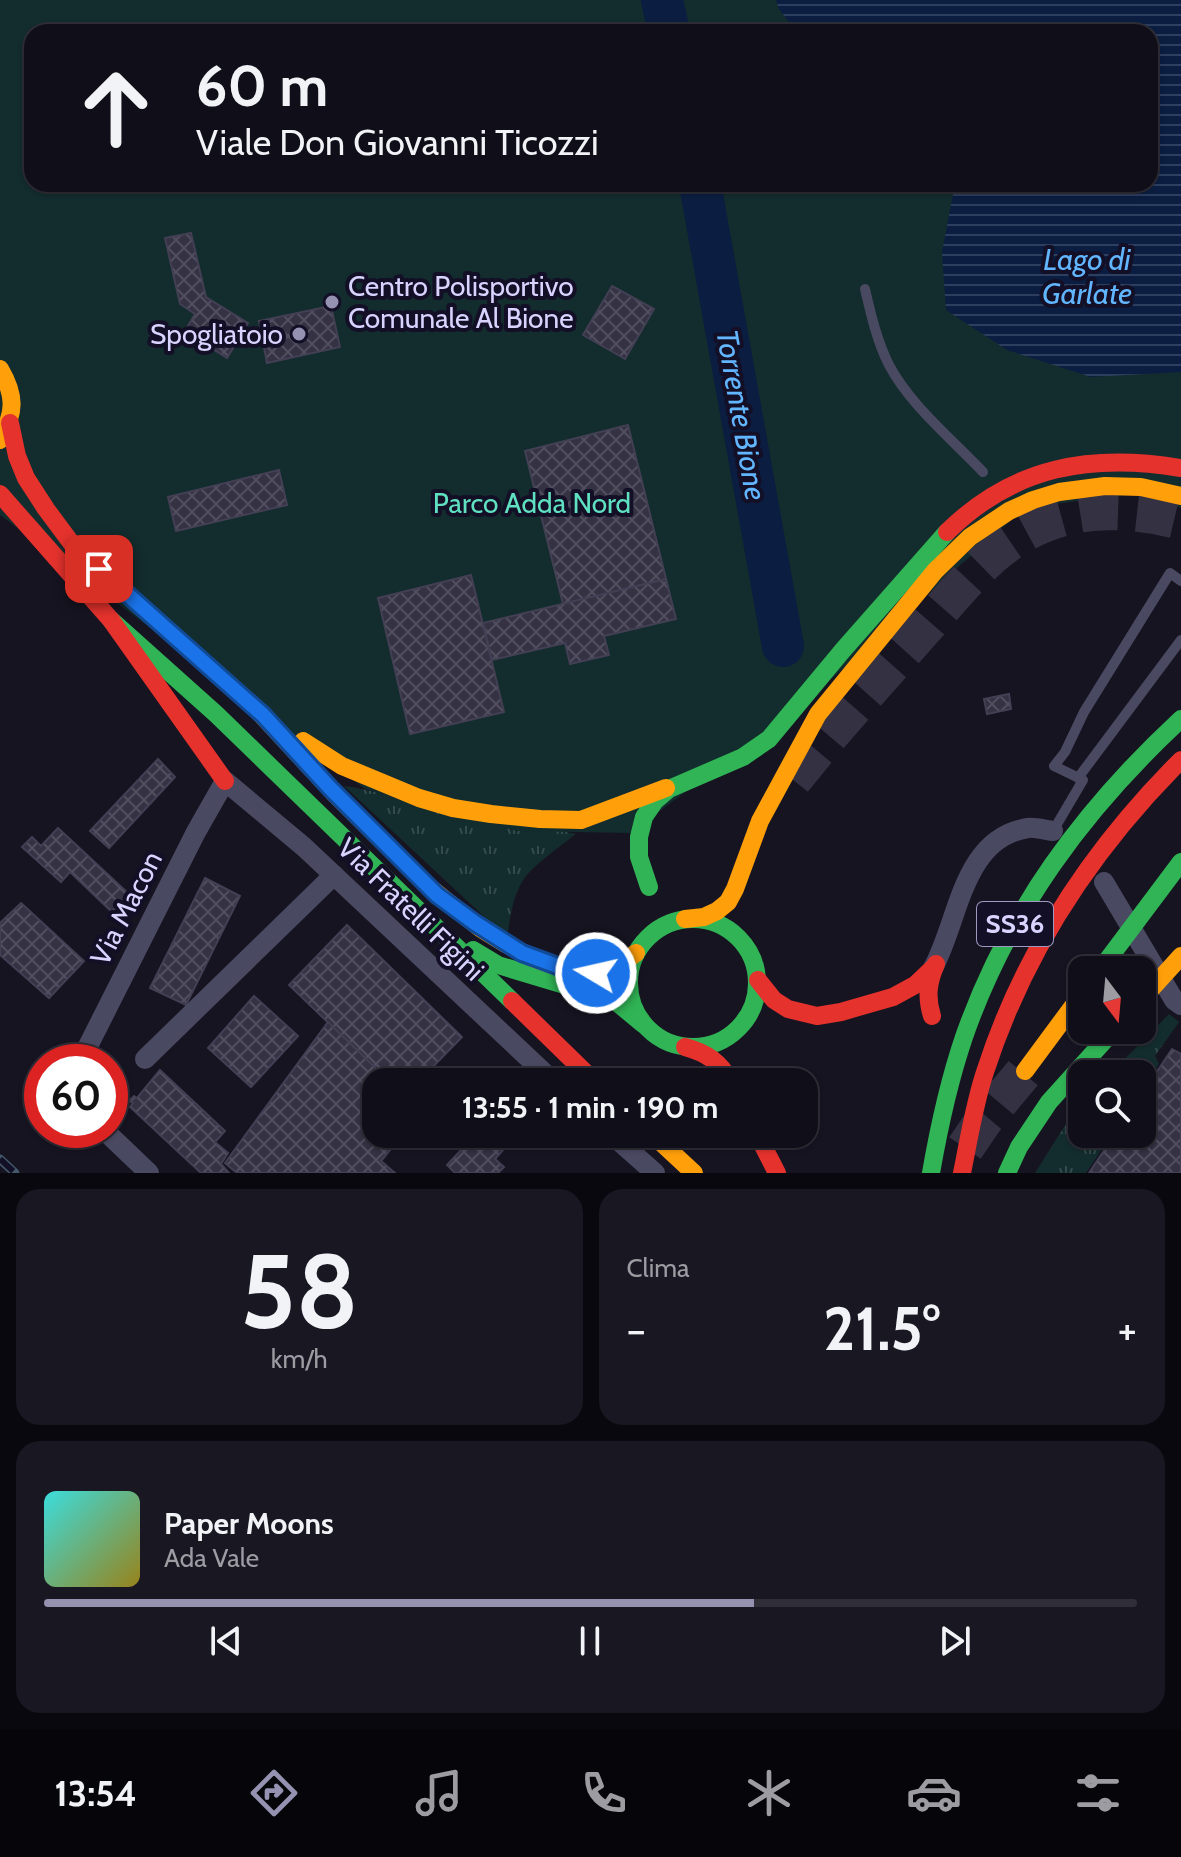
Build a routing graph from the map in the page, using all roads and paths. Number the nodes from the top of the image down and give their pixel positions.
1 (865, 289) dead end
2 (0, 369) edge
3 (10, 423) junction
4 (0, 440) edge
5 (1181, 468) edge
6 (983, 472) dead end
7 (0, 494) edge
8 (1181, 496) edge
9 (1181, 581) edge
10 (111, 620) junction
11 (1181, 640) edge
12 (263, 715) junction
13 (1181, 719) edge
14 (1181, 760) edge
15 (1078, 778) junction
16 (225, 781) junction
17 (676, 784) junction
18 (1053, 831) joint
19 (1181, 862) edge
20 (334, 875) junction
21 (1104, 882) dead end
22 (651, 901) junction
23 (685, 919) junction
24 (430, 923) junction
25 (639, 949) junction
26 (1110, 956) edge
27 (1181, 956) edge
28 (935, 966) junction
29 (758, 980) junction
30 (1156, 984) edge
31 (887, 999) junction
32 (1181, 1004) edge
33 (1068, 1013) edge
34 (643, 1024) junction
35 (89, 1044) edge
36 (1101, 1044) edge
37 (681, 1046) junction
38 (145, 1059) dead end
39 (539, 1068) edge
40 (580, 1068) edge
41 (723, 1068) edge
42 (1025, 1071) tunnel mouth
43 (123, 1148) edge
44 (627, 1148) edge
45 (667, 1148) edge
46 (764, 1148) edge
47 (149, 1173) edge
48 (655, 1173) edge
49 (694, 1173) edge
50 (777, 1173) edge
51 (931, 1173) edge
52 (962, 1173) edge
53 (1007, 1173) edge

1 - 6 lane
2 - 3 main road
3 - 4 main road
3 - 12 main road
5 - 17 main road
7 - 10 main road
8 - 23 main road
9 - 15 lane
10 - 16 main road
10 - 24 main road
11 - 15 lane
12 - 17 main road
12 - 25 main road
13 - 51 main road, SS36, bridge
14 - 52 main road, SS36, bridge
15 - 18 lane
16 - 20 street, Via Fratelli Figini
16 - 35 street, Via Macon
17 - 22 main road
18 - 28 street
19 - 26 main road, bridge
20 - 38 street
20 - 39 street, Via Fratelli Figini
21 - 32 street
22 - 23 main road
22 - 25 main road
23 - 25 main road
23 - 29 main road
24 - 34 main road
24 - 40 main road
25 - 34 main road
27 - 30 main road, bridge
28 - 31 main road
28 - 31 main road
29 - 31 main road
29 - 37 main road
33 - 42 main road
34 - 37 main road
36 - 53 main road
37 - 41 main road
43 - 47 street
44 - 48 street
45 - 49 main road
46 - 50 main road

